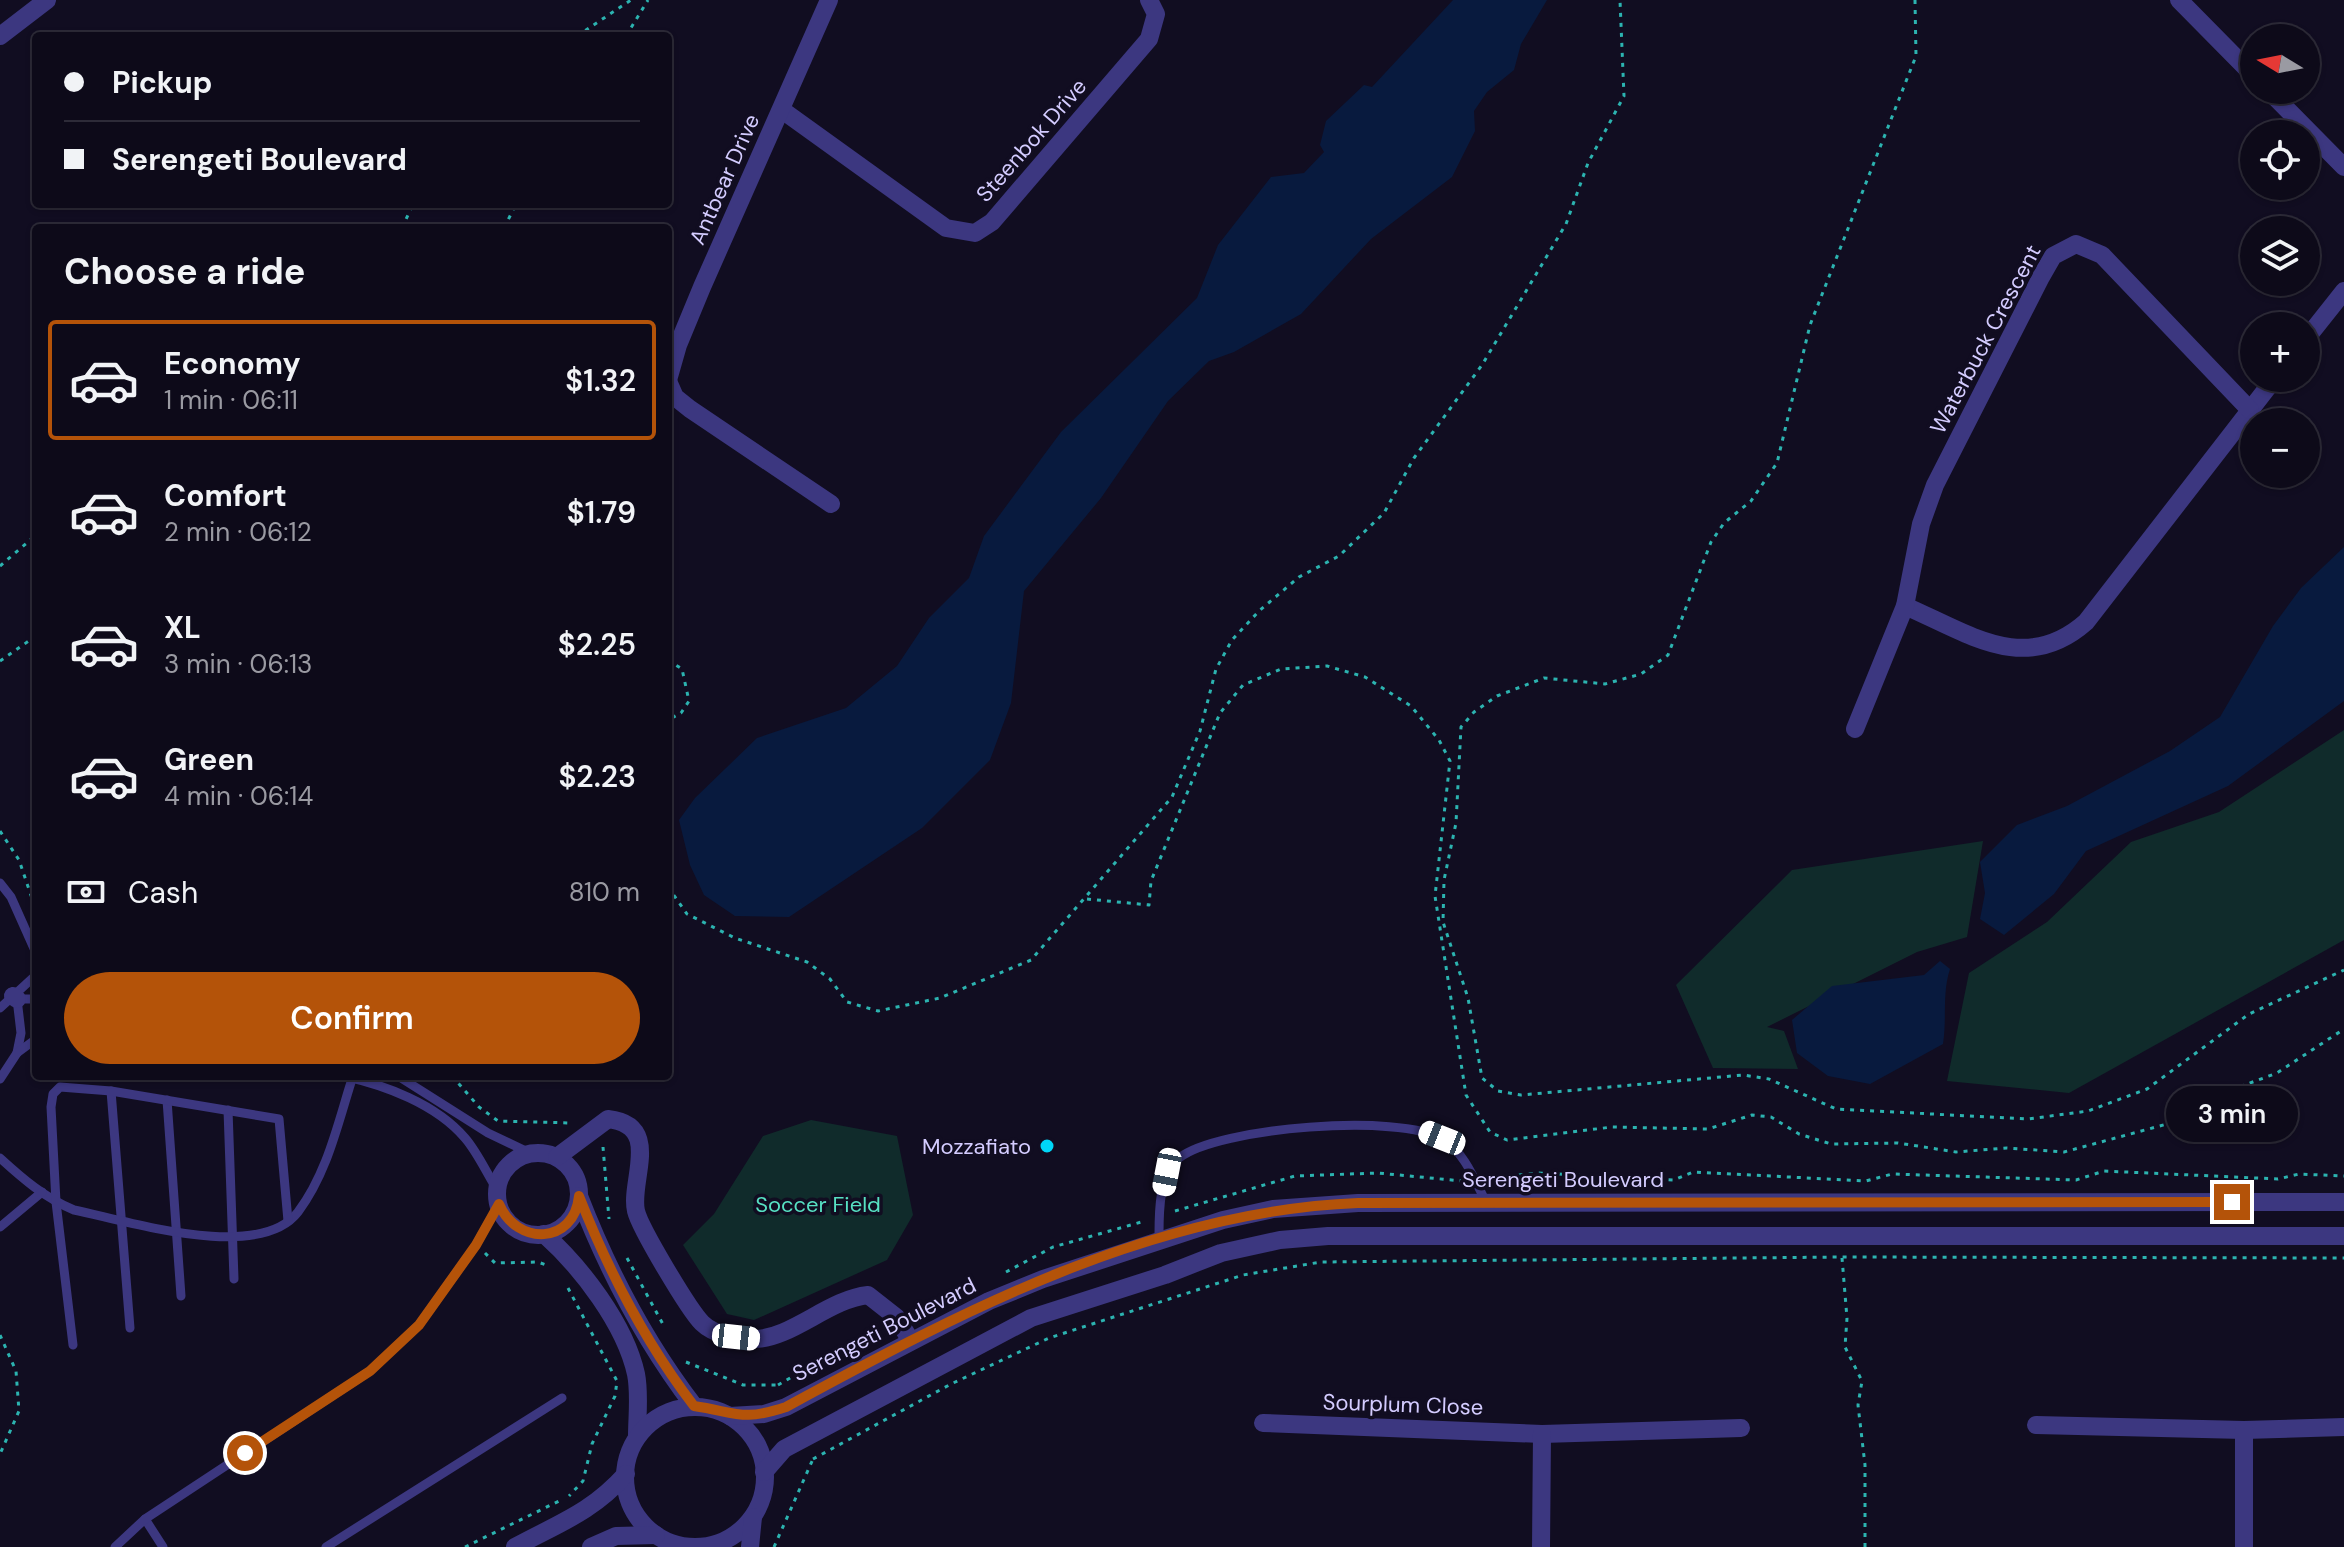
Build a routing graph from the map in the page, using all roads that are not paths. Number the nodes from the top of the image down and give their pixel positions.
1 (47, 0) edge
2 (829, 0) edge
3 (1149, 0) edge
4 (2179, 0) edge
5 (0, 36) edge
6 (2240, 62) edge
7 (2282, 104) edge
8 (782, 110) junction
9 (2344, 167) edge
10 (2344, 291) edge
11 (2320, 321) edge
12 (672, 369) edge
13 (672, 390) edge
14 (2264, 392) edge
15 (2248, 408) edge
16 (2252, 408) edge
17 (2240, 423) edge
18 (831, 504) dead end
19 (1905, 606) junction
20 (1855, 729) dead end
21 (0, 883) edge
22 (32, 944) edge
23 (32, 978) edge
24 (7, 998) edge
25 (32, 999) edge
26 (32, 1042) edge
27 (17, 1053) junction
28 (0, 1079) edge
29 (349, 1080) edge
30 (358, 1080) edge
31 (404, 1080) edge
32 (111, 1091) junction
33 (167, 1100) junction
34 (228, 1110) junction
35 (530, 1153) junction
36 (557, 1157) junction
37 (0, 1158) edge
38 (42, 1192) junction
39 (579, 1196) junction
40 (498, 1198) junction
41 (56, 1202) junction
42 (2344, 1202) edge
43 (1487, 1204) junction
44 (120, 1220) junction
45 (288, 1221) junction
46 (0, 1227) edge
47 (175, 1230) junction
48 (544, 1234) junction
49 (2344, 1236) edge
50 (233, 1238) junction
51 (1159, 1239) junction
52 (234, 1279) dead end
53 (181, 1296) dead end
54 (130, 1328) dead end
55 (911, 1341) junction
56 (73, 1345) dead end
57 (562, 1398) dead end
58 (694, 1406) junction
59 (730, 1416) junction
60 (1263, 1423) dead end
61 (2036, 1425) dead end
62 (2344, 1427) edge
63 (1741, 1428) dead end
64 (2244, 1430) junction
65 (1542, 1434) junction
66 (637, 1437) junction
67 (764, 1472) junction
68 (626, 1474) junction
69 (753, 1514) junction
70 (145, 1519) junction
71 (656, 1535) junction
72 (694, 1546) edge
73 (115, 1547) edge
74 (163, 1547) edge
75 (326, 1547) edge
76 (515, 1547) edge
77 (591, 1547) edge
78 (750, 1547) edge
79 (1541, 1547) edge
80 (2244, 1547) edge

1 - 5 street
2 - 8 street, Antbear Drive
3 - 8 street, Steenbok Drive
4 - 6 street
7 - 9 street
8 - 12 street, Antbear Drive
10 - 11 street
13 - 18 street, Antbear Drive
14 - 16 street
15 - 19 street, Waterbuck Crescent
17 - 19 street
19 - 20 street, Waterbuck Crescent
21 - 22 lane
23 - 24 lane
24 - 25 lane
24 - 27 lane
26 - 27 lane
27 - 28 lane
29 - 45 lane
30 - 40 lane
31 - 35 lane
32 - 33 lane
32 - 41 lane
32 - 44 lane
33 - 34 lane
33 - 47 lane
34 - 45 lane
34 - 50 lane
35 - 36 street
35 - 40 street
36 - 39 street
36 - 55 street
37 - 38 lane
38 - 41 lane
38 - 46 lane
39 - 48 street
39 - 58 street
40 - 48 street
40 - 70 lane
41 - 44 lane
41 - 56 lane
42 - 43 street, Serengeti Boulevard
43 - 51 street, Serengeti Boulevard
43 - 51 lane
44 - 47 lane
44 - 54 lane
45 - 50 lane
47 - 50 lane
47 - 53 lane
48 - 66 street
49 - 67 street
50 - 52 lane
51 - 55 street, Serengeti Boulevard
55 - 59 street, Serengeti Boulevard
57 - 75 lane
58 - 59 street
58 - 66 street
59 - 67 street
60 - 65 street, Sourplum Close
61 - 64 street
62 - 64 street
63 - 65 street, Sourplum Close
64 - 80 street
65 - 79 street
66 - 68 street
67 - 69 street
68 - 71 street
68 - 76 street
69 - 72 street
69 - 78 street
70 - 73 lane
70 - 74 lane
71 - 72 street
71 - 77 street

